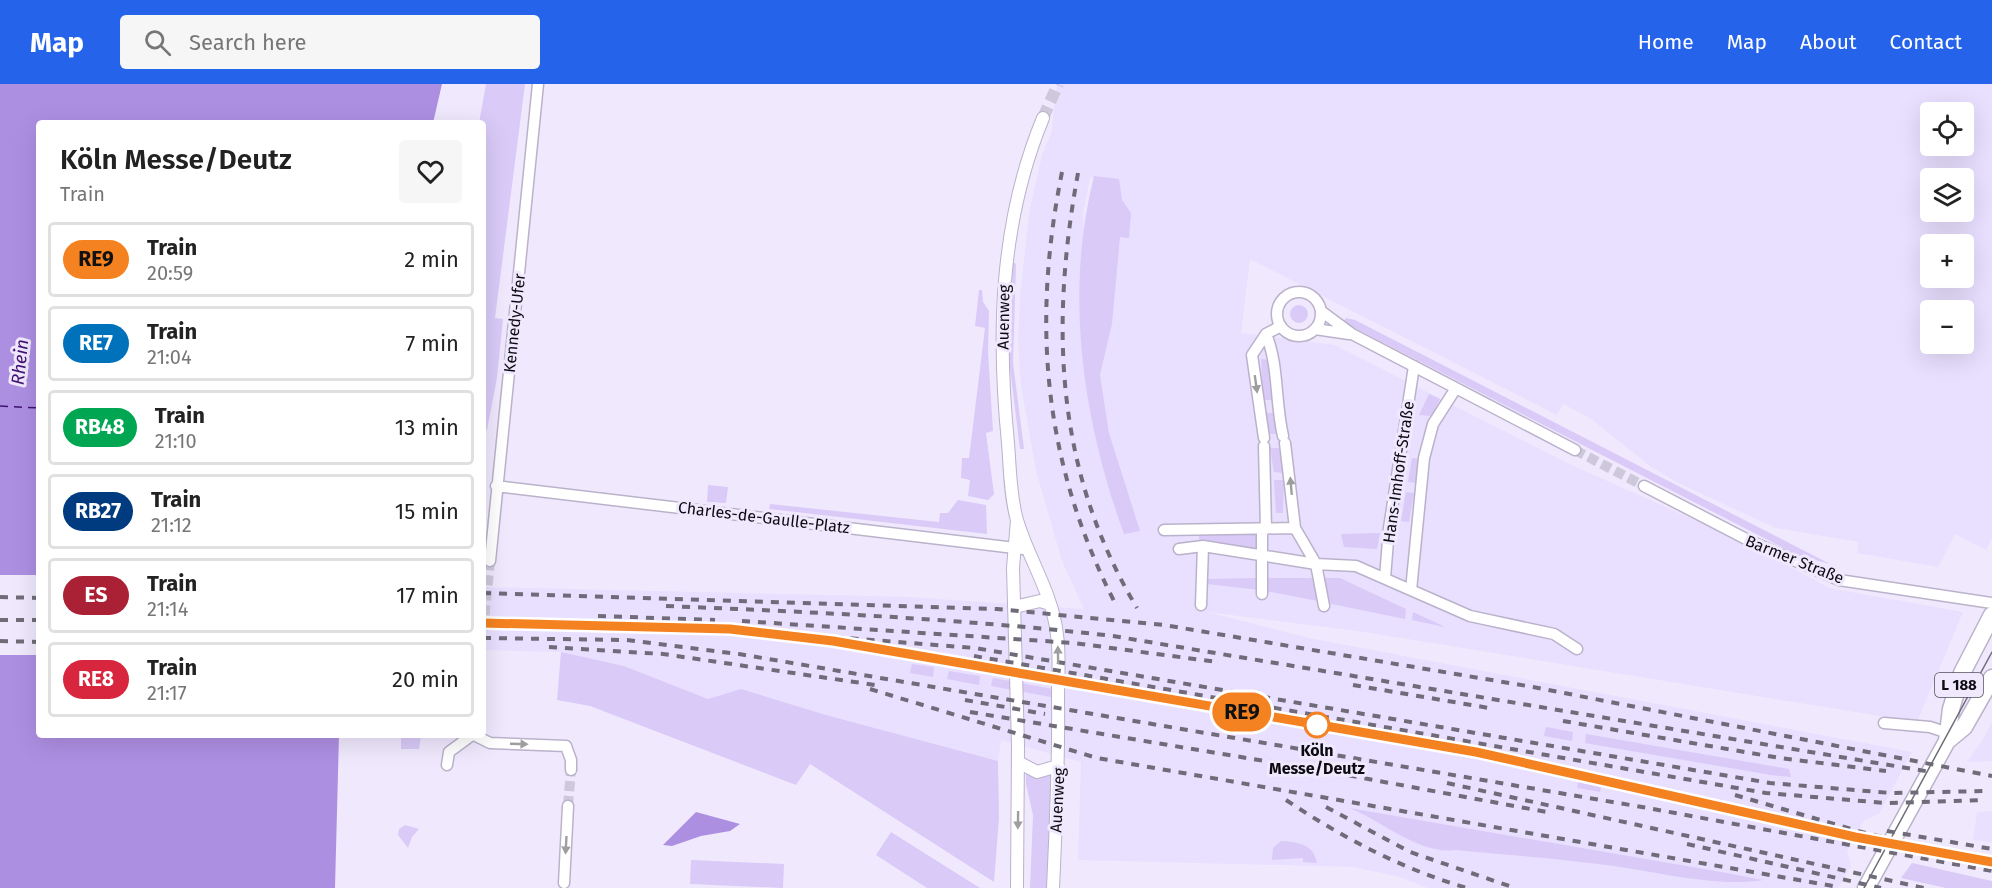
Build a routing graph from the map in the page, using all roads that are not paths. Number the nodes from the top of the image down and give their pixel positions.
1 (538, 84) edge
2 (1043, 118) tunnel mouth
3 (1321, 311) junction
4 (1281, 326) junction
5 (1315, 329) junction
6 (1266, 334) junction
7 (1352, 334) junction
8 (1414, 366) junction
9 (1456, 388) junction
10 (1575, 450) tunnel mouth
11 (496, 486) junction
12 (1644, 486) tunnel mouth
13 (1017, 520) junction
14 (1264, 528) junction
15 (1295, 528) junction
16 (1180, 529) junction
17 (1164, 530) dead end
18 (1203, 546) junction
19 (1013, 547) junction
20 (1030, 551) junction
21 (1261, 555) junction
22 (490, 561) tunnel mouth
23 (1316, 564) junction
24 (1385, 578) junction
25 (1411, 590) junction
26 (1262, 594) dead end
27 (1992, 603) edge
28 (1050, 604) junction
29 (1201, 605) dead end
30 (1324, 606) dead end
31 (1014, 607) junction
32 (1992, 615) edge
33 (1577, 649) dead end
34 (1992, 678) edge
35 (1884, 723) dead end
36 (1948, 737) junction
37 (469, 738) edge
38 (479, 738) edge
39 (1018, 762) junction
40 (447, 765) dead end
41 (1058, 766) junction
42 (571, 770) tunnel mouth
43 (568, 806) tunnel mouth
44 (564, 883) dead end
45 (1017, 888) edge
46 (1053, 888) edge
47 (1866, 888) edge

1 - 11 street, Kennedy-Ufer
2 - 13 street, Auenweg
3 - 4 street
3 - 5 street
3 - 7 street
4 - 5 street
4 - 6 street
5 - 7 street
6 -> 14 street
15 -> 6 street
7 - 8 street
8 - 9 street
8 - 24 street, Hans-Imhoff-Straße
9 - 10 street
9 - 25 street, Hans-Imhoff-Straße
11 - 19 street, Charles-de-Gaulle-Platz
11 - 22 street, Kennedy-Ufer
12 - 27 street, Barmer Straße
13 - 19 street, Auenweg
13 - 20 street, Auenweg
14 - 15 street
14 - 16 street
14 - 21 street
15 - 23 street
16 - 17 street
16 - 18 street
18 - 21 street
18 - 29 street
19 - 20 street, Charles-de-Gaulle-Platz
19 - 31 street, Auenweg
20 - 28 street, Auenweg
21 - 23 street
21 - 26 street
23 - 24 street
23 - 30 street
24 - 25 street
25 - 33 street
28 - 31 street
41 -> 28 street, Auenweg
31 - 39 street, Auenweg
32 - 36 main road, L 188
34 - 36 main road, L 188
35 - 36 street
36 - 47 main road, L 188
37 - 40 street
38 -> 42 street
39 - 41 street
39 -> 45 street, Auenweg
41 - 46 street, Auenweg
43 -> 44 street

